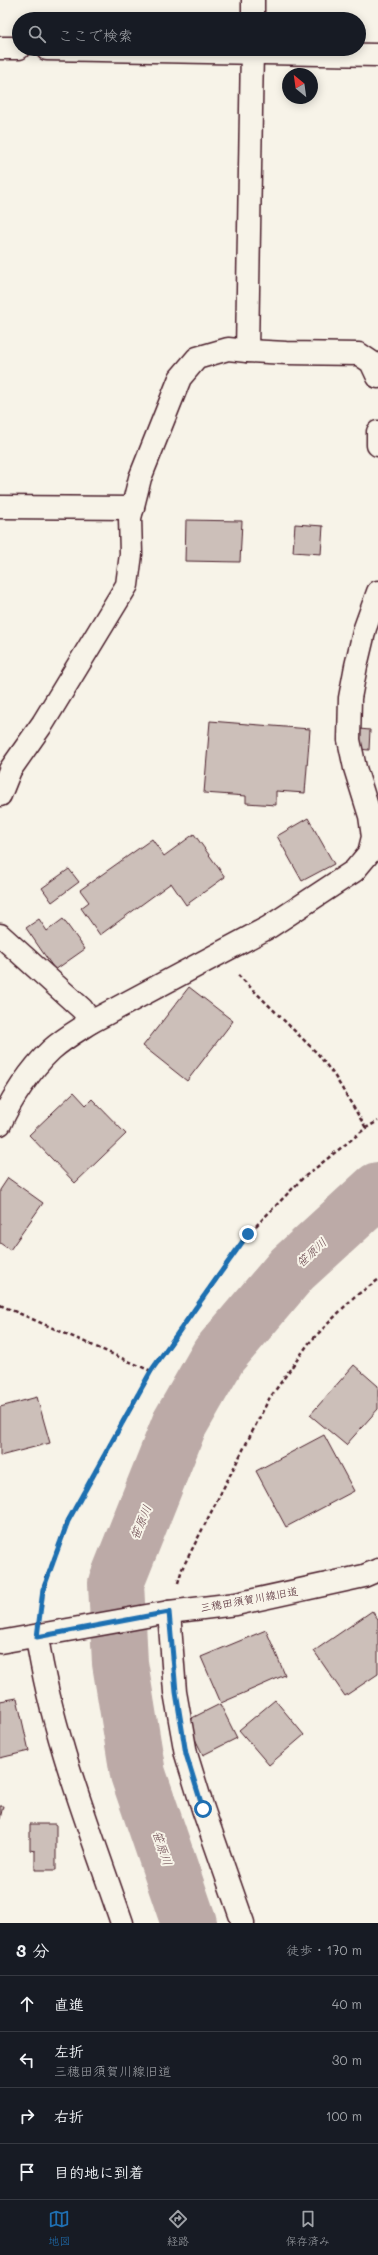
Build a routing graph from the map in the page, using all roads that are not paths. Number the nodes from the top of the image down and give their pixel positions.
1 (253, 0) edge
2 (253, 12) edge
3 (0, 48) edge
4 (12, 48) edge
5 (366, 55) edge
6 (378, 55) edge
7 (252, 56) edge
8 (247, 351) junction
9 (378, 376) edge
10 (378, 432) edge
11 (378, 445) edge
12 (0, 507) edge
13 (133, 508) junction
14 (378, 592) edge
15 (5, 768) edge
16 (0, 795) edge
17 (0, 936) edge
18 (91, 1022) junction
19 (0, 1124) edge
20 (378, 1570) edge
21 (169, 1612) junction
22 (45, 1636) junction
23 (0, 1642) edge
24 (122, 1923) edge
25 (243, 1923) edge

1 - 2 street
3 - 4 street
5 - 6 street
7 - 8 street
8 - 9 street
8 - 13 street
10 - 11 street
12 - 13 street
13 - 15 street
14 - 18 street
15 - 16 street
17 - 18 street
18 - 19 street
20 - 21 street, 三穂田須賀川線旧道
21 - 22 street, 三穂田須賀川線旧道
21 - 25 street
22 - 23 street, 三穂田須賀川線旧道
22 - 24 street

